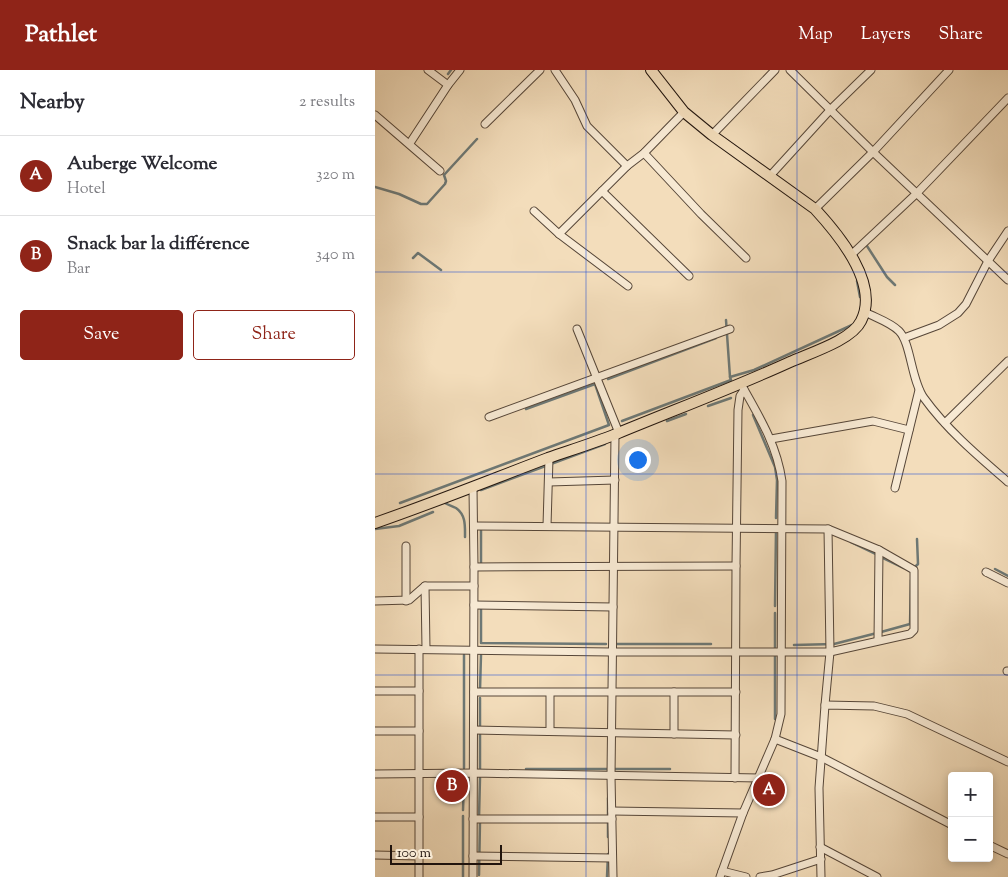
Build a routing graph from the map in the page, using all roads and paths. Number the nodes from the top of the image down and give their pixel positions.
1 (428, 70) edge
2 (460, 70) edge
3 (540, 70) edge
4 (555, 70) edge
5 (651, 70) edge
6 (775, 70) edge
7 (790, 70) edge
8 (871, 70) edge
9 (949, 70) edge
10 (448, 85) junction
11 (1008, 98) edge
12 (831, 109) junction
13 (684, 112) junction
14 (375, 115) edge
15 (485, 124) dead end
16 (712, 135) junction
17 (410, 143) junction
18 (873, 152) junction
19 (644, 153) junction
20 (627, 166) junction
21 (441, 171) dead end
22 (769, 177) junction
23 (602, 192) junction
24 (917, 193) junction
25 (815, 209) junction
26 (534, 212) dead end
27 (1008, 231) edge
28 (559, 234) junction
29 (851, 255) junction
30 (746, 258) dead end
31 (988, 261) junction
32 (689, 276) dead end
33 (1008, 280) edge
34 (628, 286) dead end
35 (865, 312) junction
36 (577, 329) dead end
37 (730, 329) dead end
38 (904, 338) junction
39 (1008, 361) edge
40 (597, 378) junction
41 (743, 387) junction
42 (919, 390) junction
43 (489, 418) dead end
44 (945, 423) junction
45 (909, 430) junction
46 (617, 434) junction
47 (771, 439) junction
48 (549, 458) junction
49 (615, 480) junction
50 (549, 482) junction
51 (1008, 482) edge
52 (473, 488) junction
53 (895, 488) dead end
54 (375, 522) edge
55 (474, 526) junction
56 (547, 526) junction
57 (614, 527) junction
58 (736, 527) junction
59 (782, 528) junction
60 (828, 529) junction
61 (405, 546) dead end
62 (879, 550) junction
63 (614, 566) junction
64 (736, 566) junction
65 (474, 567) junction
66 (986, 572) dead end
67 (1008, 584) edge
68 (425, 586) junction
69 (474, 586) junction
70 (375, 601) edge
71 (406, 601) junction
72 (474, 605) junction
73 (613, 606) junction
74 (878, 640) junction
75 (375, 649) edge
76 (422, 649) junction
77 (473, 650) junction
78 (736, 651) junction
79 (612, 652) junction
80 (781, 652) junction
81 (831, 652) junction
82 (375, 691) edge
83 (419, 691) junction
84 (473, 692) junction
85 (612, 692) junction
86 (674, 692) junction
87 (736, 692) junction
88 (550, 693) junction
89 (825, 705) junction
90 (474, 730) junction
91 (375, 731) edge
92 (419, 731) junction
93 (550, 731) junction
94 (611, 732) junction
95 (674, 734) junction
96 (735, 735) junction
97 (775, 739) junction
98 (821, 757) junction
99 (1008, 762) edge
100 (474, 773) junction
101 (375, 774) edge
102 (419, 774) junction
103 (611, 776) junction
104 (735, 778) junction
105 (759, 778) junction
106 (612, 811) junction
107 (743, 814) junction
108 (375, 817) edge
109 (419, 817) junction
110 (473, 819) junction
111 (612, 819) junction
112 (948, 823) edge
113 (820, 847) junction
114 (993, 847) edge
115 (1008, 854) edge
116 (375, 855) edge
117 (419, 856) junction
118 (473, 856) junction
119 (613, 858) junction
120 (821, 859) junction
121 (721, 874) edge
122 (772, 876) edge
123 (419, 877) edge
124 (473, 877) edge
125 (613, 877) edge
126 (746, 877) edge
127 (759, 877) edge
128 (821, 877) edge
129 (877, 877) edge

1 - 10 street
2 - 10 street
3 - 15 street
4 - 20 street
5 - 13 main road
6 - 16 street
7 - 12 street
8 - 12 street
9 - 18 street
10 - 17 street
11 - 24 street
12 - 18 street
12 - 22 street
13 - 16 main road
13 - 19 street
14 - 17 street
16 - 22 main road
17 - 21 street
18 - 24 street
18 - 25 street
19 - 20 street
19 - 30 street
20 - 23 street
22 - 25 main road
23 - 28 street
23 - 32 street
24 - 29 street
24 - 31 street
25 - 29 main road
26 - 28 street
27 - 31 street
28 - 34 street
29 - 35 main road
31 - 33 street
31 - 38 street
35 - 38 street
35 - 41 main road
36 - 40 street
37 - 40 street
38 - 42 street
39 - 44 street
40 - 43 street
40 - 46 street
41 - 46 main road
41 - 47 street
41 - 58 street
42 - 44 street
42 - 45 street
44 - 51 street
45 - 47 street
45 - 53 street
46 - 48 main road
46 - 49 street
47 - 59 street
48 - 50 street
48 - 52 main road
49 - 50 street
49 - 57 street
50 - 56 street
52 - 54 main road
52 - 55 street
55 - 56 street
55 - 65 street
56 - 57 street
57 - 58 street
57 - 63 street
58 - 59 street
58 - 64 street
59 - 60 street
59 - 80 street
60 - 62 street
60 - 81 street
61 - 71 street
62 - 74 street
62 - 74 street
63 - 64 street
63 - 65 street
63 - 73 street
64 - 78 street
65 - 69 street
66 - 67 street
68 - 69 street
68 - 71 street
68 - 76 street
69 - 72 street
70 - 71 street
72 - 73 street
72 - 77 street
73 - 79 street
74 - 81 street
75 - 76 street
76 - 77 street
76 - 83 street
77 - 79 street
77 - 84 street
78 - 79 street
78 - 80 street
78 - 87 street
79 - 85 street
80 - 81 street
80 - 97 street
81 - 89 street
82 - 83 street
83 - 92 street
84 - 88 street
84 - 90 street
85 - 86 street
85 - 88 street
85 - 94 street
86 - 87 street
86 - 95 street
87 - 96 street
88 - 93 street
89 - 98 street
89 - 99 street
90 - 93 street
90 - 100 street
91 - 92 street
92 - 102 street
93 - 94 street
94 - 95 street
94 - 103 street
95 - 96 street
96 - 104 street
97 - 98 street
97 - 105 street
98 - 112 street
98 - 113 street
100 - 102 street
100 - 103 street
100 - 110 street
101 - 102 street
102 - 109 street
103 - 104 street
103 - 106 street
104 - 105 street
105 - 107 street
106 - 107 street
106 - 111 street
107 - 121 street
108 - 109 street
109 - 117 street
110 - 111 street
110 - 118 street
111 - 119 street
113 - 120 street
113 - 129 street
114 - 115 street
116 - 117 street
117 - 123 street
118 - 119 street
118 - 124 street
119 - 125 street
120 - 122 street
120 - 128 street
121 - 126 street
122 - 127 street

